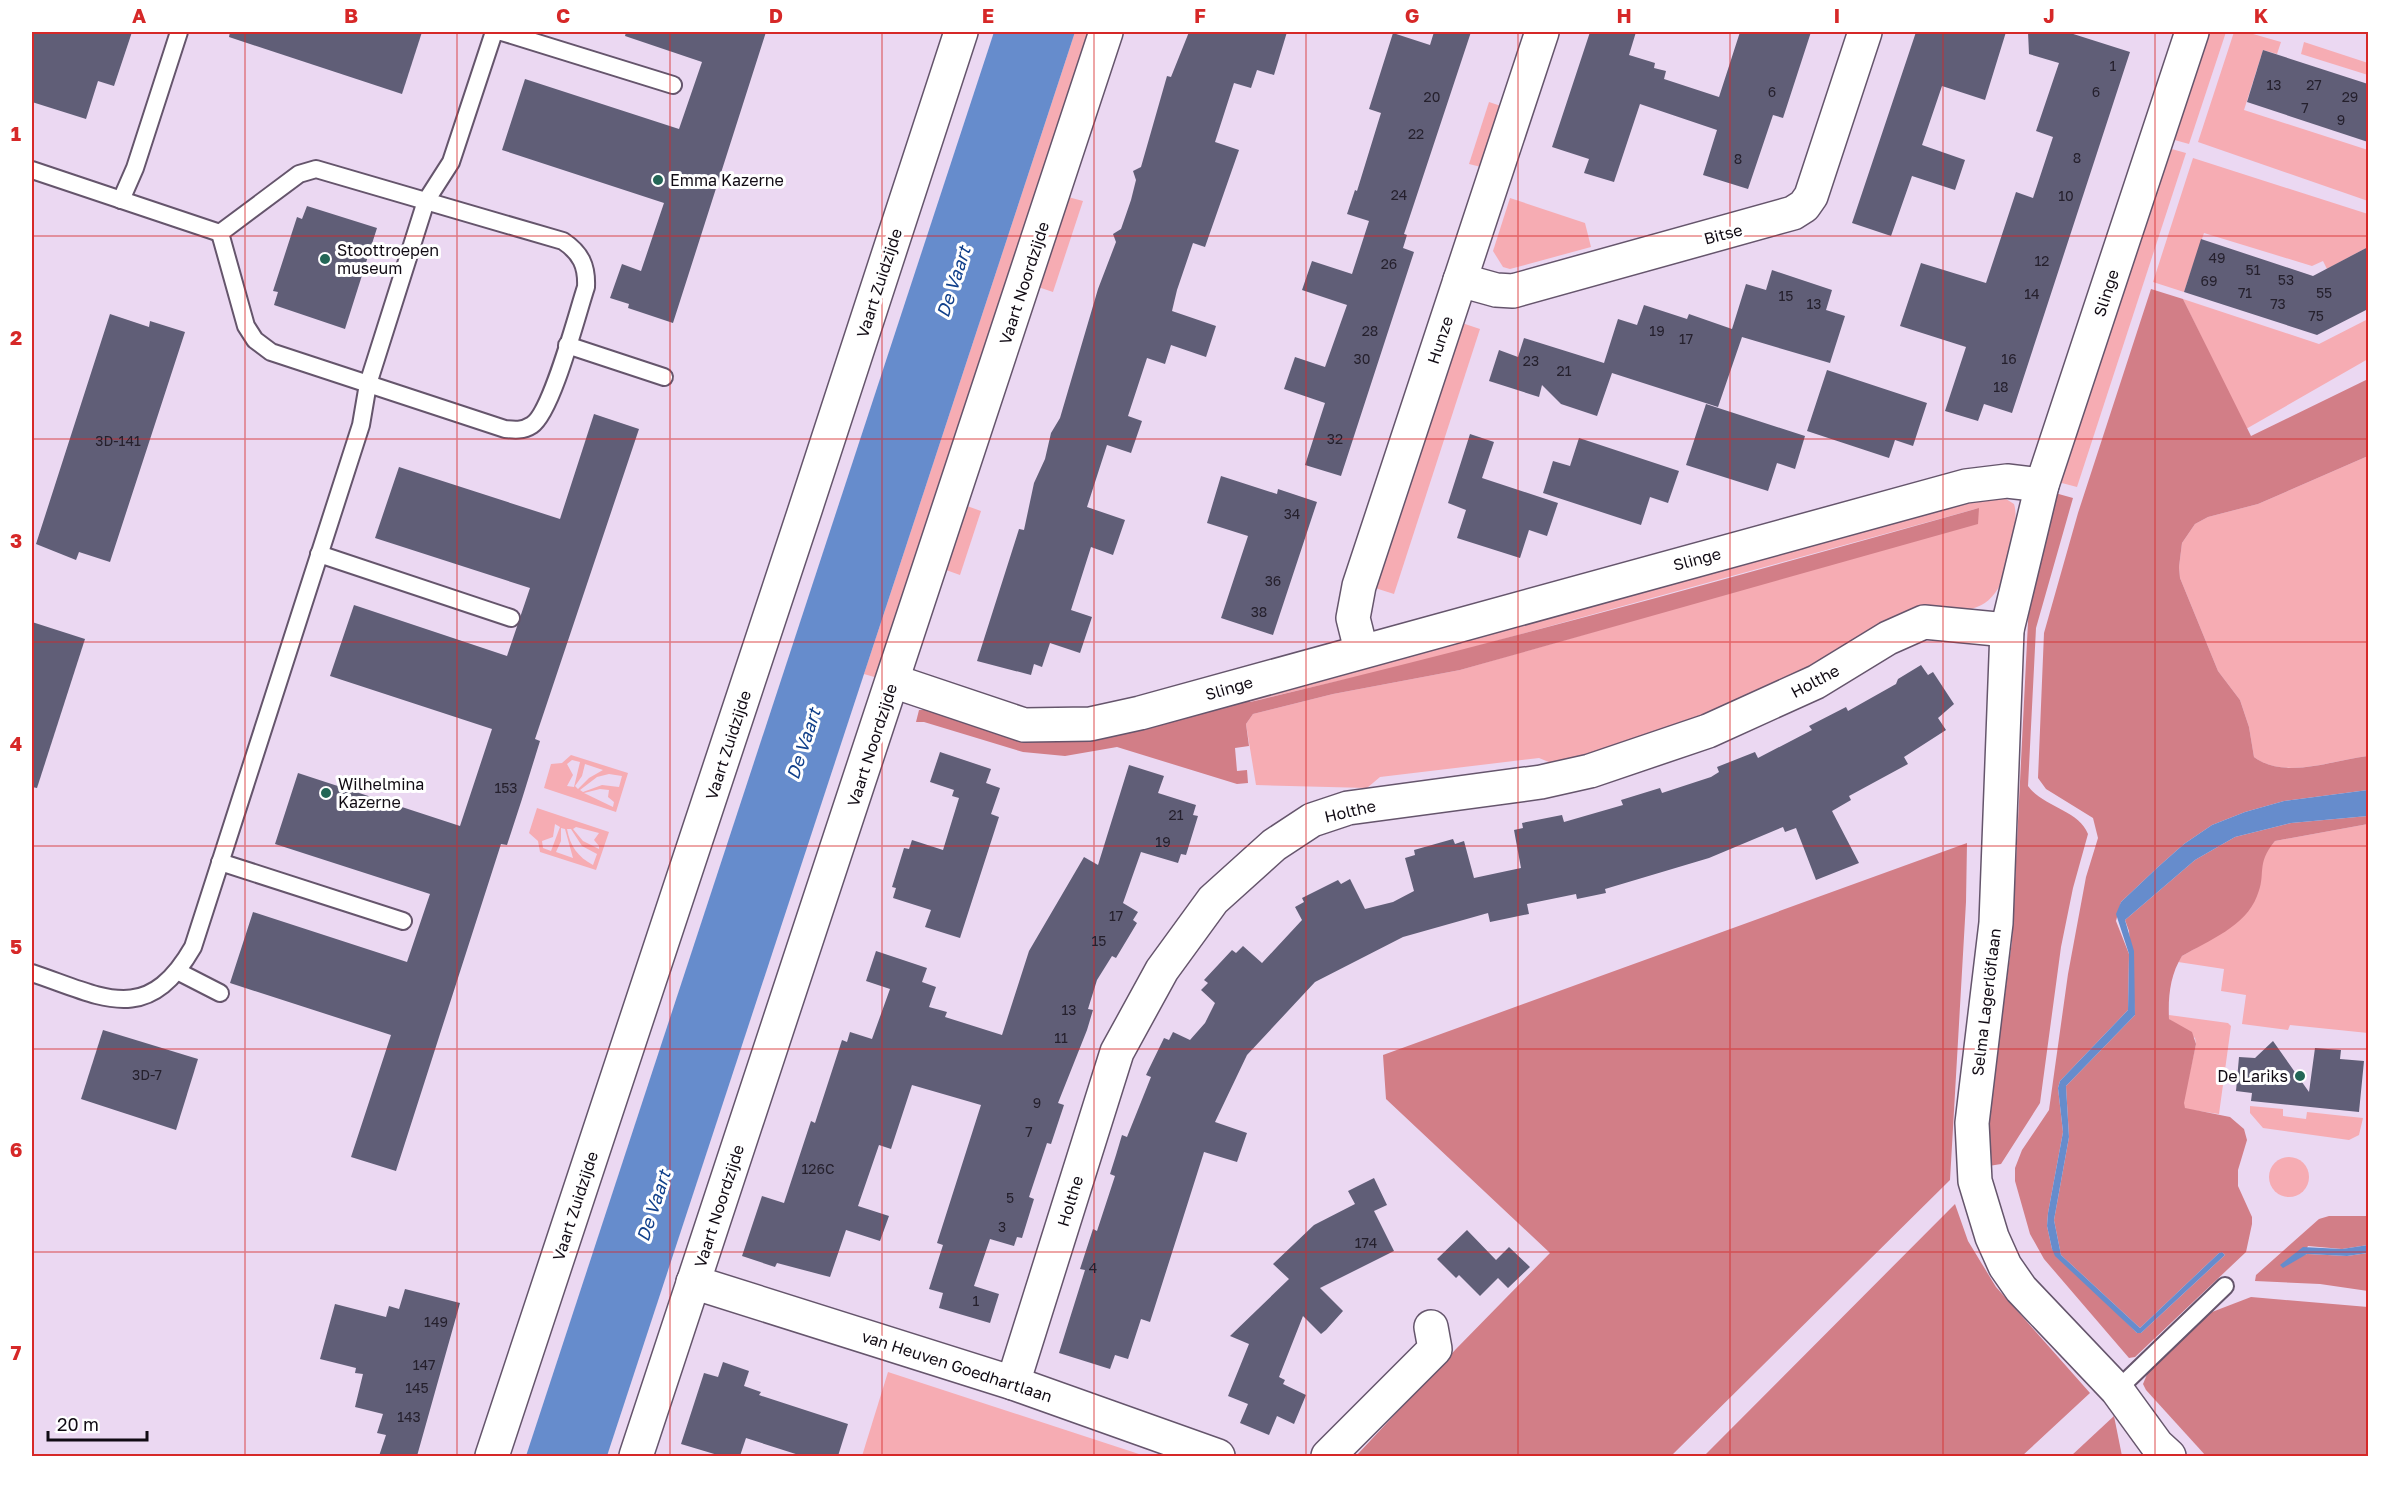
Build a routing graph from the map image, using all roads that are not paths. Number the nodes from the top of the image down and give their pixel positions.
1 (179, 32) edge
2 (494, 32) edge
3 (502, 32) edge
4 (960, 32) edge
5 (1106, 32) edge
6 (1542, 32) edge
7 (1865, 32) edge
8 (2192, 32) edge
9 (673, 85) dead end
10 (32, 170) edge
11 (121, 200) junction
12 (426, 201) junction
13 (220, 232) junction
14 (1460, 280) junction
15 (567, 345) junction
16 (664, 377) dead end
17 (369, 384) junction
18 (2042, 485) junction
19 (319, 554) junction
20 (511, 618) dead end
21 (2007, 630) junction
22 (1361, 650) junction
23 (893, 681) junction
24 (220, 862) junction
25 (403, 921) dead end
26 (179, 972) junction
27 (32, 973) edge
28 (220, 993) dead end
29 (693, 1282) junction
30 (2225, 1286) dead end
31 (1431, 1327) dead end
32 (1013, 1383) junction
33 (2117, 1390) junction
34 (2157, 1453) edge
35 (492, 1456) edge
36 (636, 1456) edge
37 (1218, 1456) edge
38 (1328, 1456) edge

1 - 11 lane
2 - 12 lane
3 - 9 lane
4 - 35 street, Vaart Zuidzijde
5 - 23 street, Vaart Noordzijde
6 - 14 street, Hunze
7 - 14 street, Bitse
8 - 18 street, Slinge
10 - 11 lane
11 - 13 lane
12 - 13 lane
12 - 15 lane
12 - 17 lane
13 - 17 lane
14 - 22 street, Hunze
15 - 16 lane
15 - 17 lane
17 - 19 lane
18 - 21 street, Selma Lagerlöflaan
18 - 22 street, Slinge
19 - 20 lane
19 - 24 lane
21 - 32 street, Holthe
21 - 33 street, Selma Lagerlöflaan
22 - 23 street, Slinge
23 - 29 street, Vaart Noordzijde
24 - 25 lane
24 - 26 lane
26 - 27 lane
26 - 28 lane
29 - 32 street, van Heuven Goedhartlaan
29 - 36 street, Vaart Noordzijde
30 - 33 lane
31 - 38 street
32 - 37 street, van Heuven Goedhartlaan
33 - 34 street, Selma Lagerlöflaan

